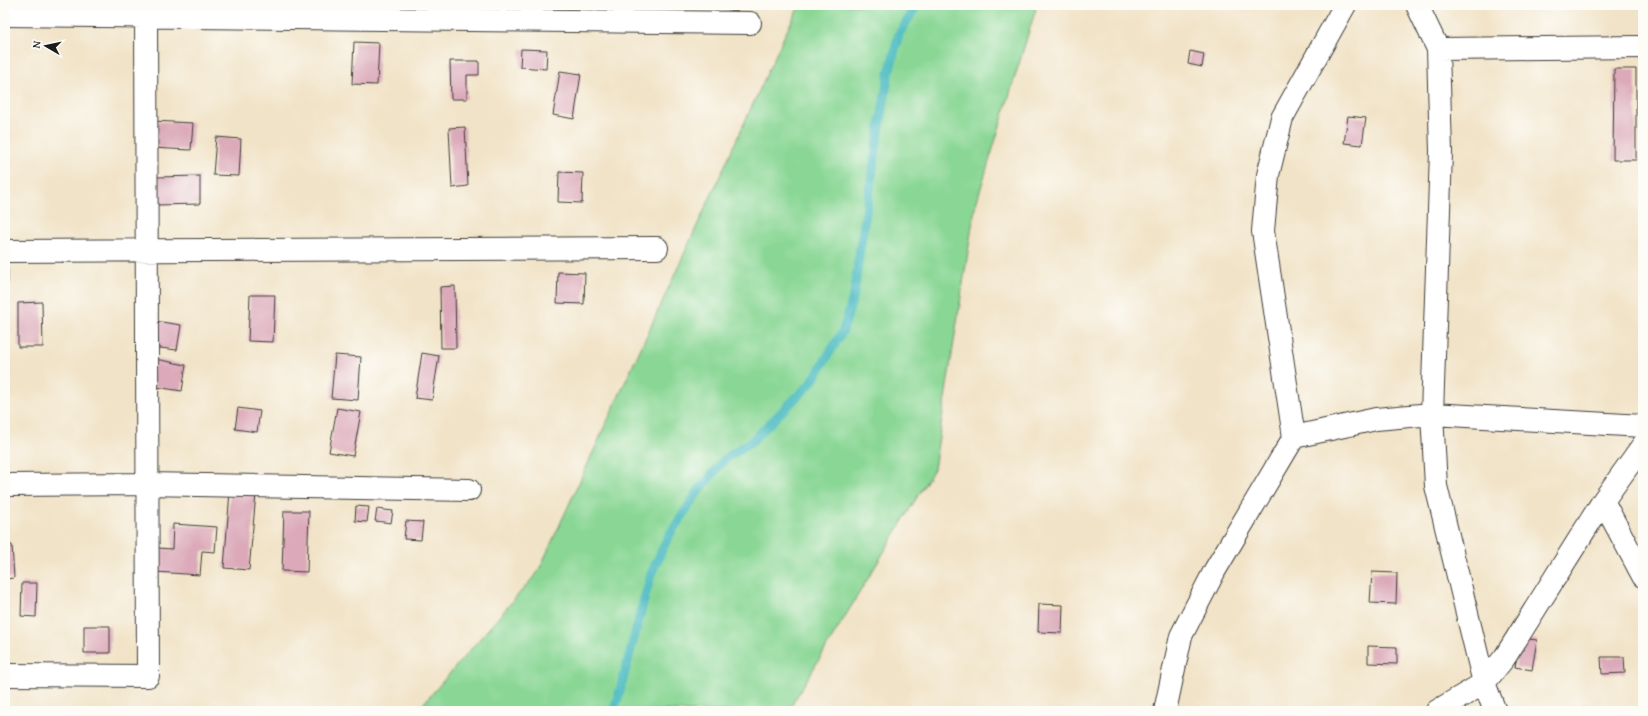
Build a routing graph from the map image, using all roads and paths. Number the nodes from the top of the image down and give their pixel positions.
1 (1345, 5) edge
2 (1417, 5) edge
3 (146, 11) edge
4 (5, 15) edge
5 (750, 23) dead end
6 (1643, 47) edge
7 (1438, 49) junction
8 (657, 248) dead end
9 (147, 250) junction
10 (5, 251) edge
11 (1432, 414) junction
12 (1643, 426) edge
13 (1294, 437) junction
14 (1643, 444) edge
15 (147, 484) junction
16 (5, 485) edge
17 (469, 490) dead end
18 (1603, 501) junction
19 (1643, 576) edge
20 (5, 675) edge
21 (1484, 683) junction
22 (1164, 711) edge
23 (1437, 711) edge
24 (1495, 711) edge

1 - 13 street
2 - 7 street
3 - 4 street
3 - 5 street
3 - 9 street
6 - 7 street
7 - 11 street
8 - 9 street
9 - 10 street
9 - 15 street
11 - 12 street
11 - 13 street
11 - 21 street
13 - 22 street
14 - 18 street
15 - 16 street
15 - 17 street
15 - 20 street
18 - 19 street
18 - 21 street
21 - 23 street
21 - 24 street

